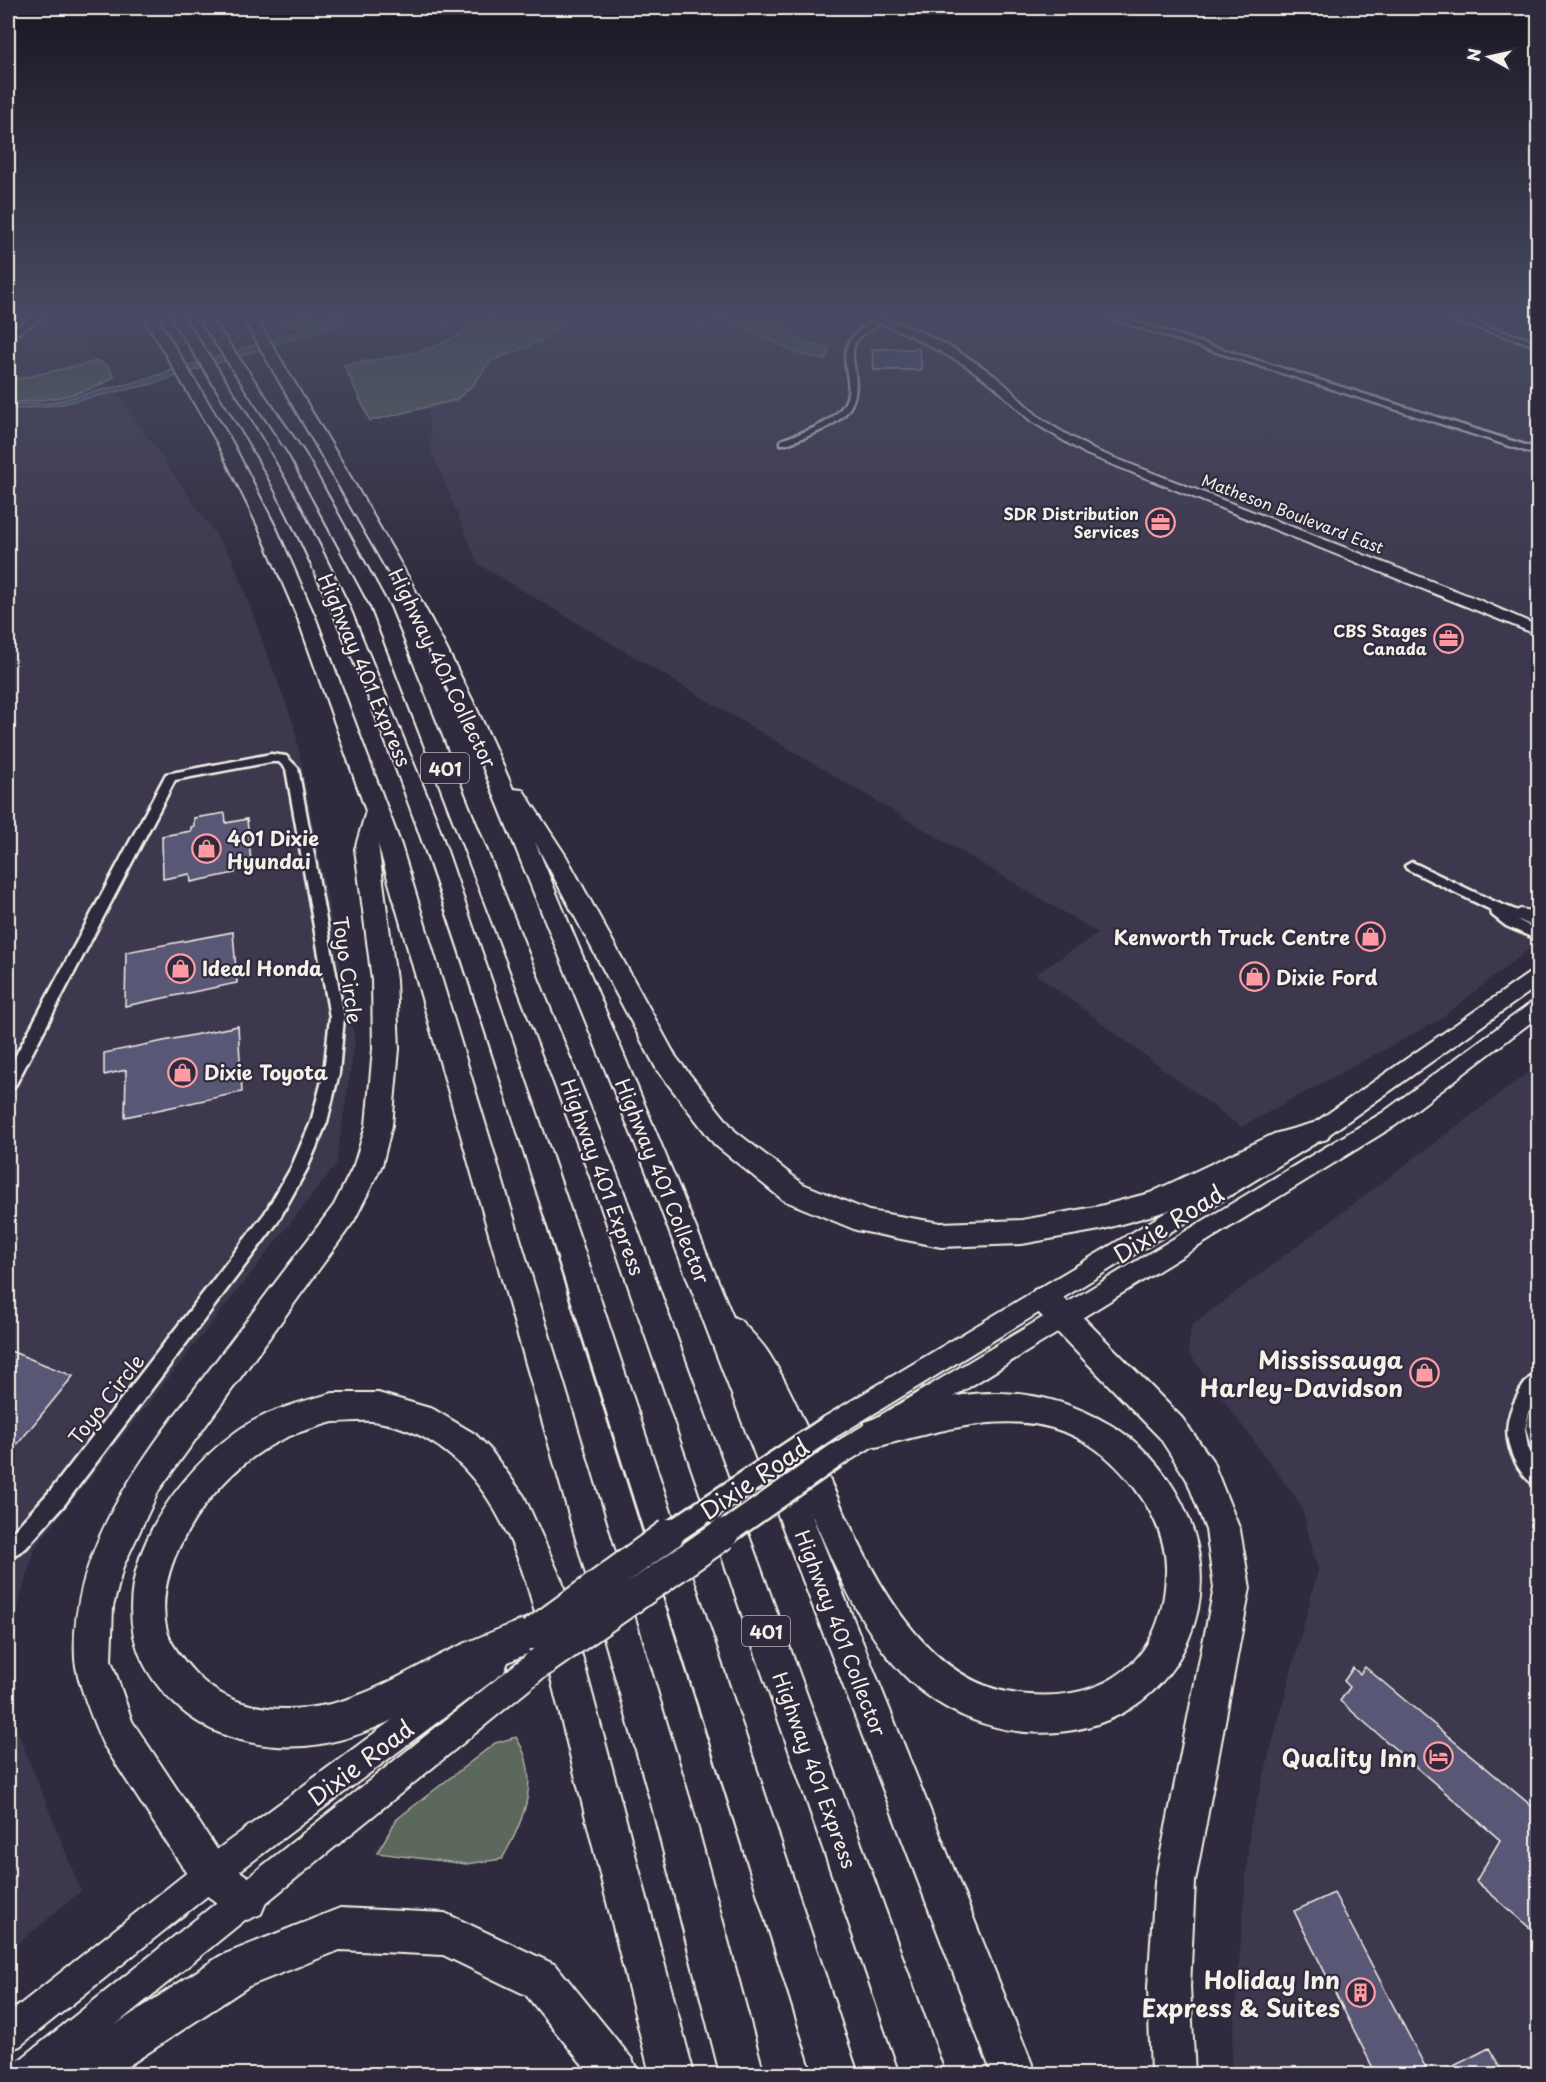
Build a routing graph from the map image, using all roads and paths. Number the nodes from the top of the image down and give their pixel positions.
1 (224, 413) edge
2 (238, 413) edge
3 (256, 413) edge
4 (305, 413) edge
5 (838, 413) edge
6 (1029, 413) edge
7 (1416, 413) edge
8 (784, 442) dead end
9 (1539, 452) edge
10 (1539, 631) edge
11 (480, 735) junction
12 (376, 811) junction
13 (1413, 866) dead end
14 (1488, 904) junction
15 (1520, 915) junction
16 (1539, 918) edge
17 (1539, 924) edge
18 (1539, 936) edge
19 (1539, 977) edge
20 (1539, 1008) edge
21 (8, 1084) edge
22 (1317, 1132) junction
23 (1055, 1308) junction
24 (716, 1313) junction
25 (1539, 1381) edge
26 (1539, 1414) edge
27 (876, 1432) junction
28 (1539, 1442) edge
29 (1539, 1477) edge
30 (8, 1549) edge
31 (535, 1649) junction
32 (210, 1874) junction
33 (247, 1900) junction
34 (8, 2034) edge
35 (29, 2074) edge
36 (78, 2074) edge
37 (617, 2074) edge
38 (672, 2074) edge
39 (742, 2074) edge
40 (836, 2074) edge
41 (923, 2074) edge
42 (1014, 2074) edge
43 (1173, 2074) edge

1 - 12 highway, 401
2 - 40 highway, Highway 401 Express / 401
3 - 41 highway, Highway 401 Express / 401
4 - 11 highway, Highway 401 Collector / 401
5 - 8 street
6 - 10 main road, Matheson Boulevard East
7 - 9 street
11 - 22 highway
11 - 24 highway, Highway 401 Collector / 401
12 - 32 highway
12 - 39 highway, 401
13 - 14 street
14 - 15 street
14 - 18 street
15 - 16 main road
15 - 17 street
19 - 22 main road, Dixie Road
20 - 23 main road, Dixie Road
21 - 30 street, Toyo Circle
22 - 23 main road, Dixie Road
23 - 27 main road, Dixie Road
23 - 31 main road, Dixie Road, bridge
23 - 43 highway
24 - 27 highway
24 - 42 highway, Highway 401 Collector / 401
25 - 29 street
26 - 28 street
27 - 31 main road, Dixie Road, bridge
31 - 32 main road, Dixie Road
31 - 33 main road, Dixie Road
31 - 38 highway
32 - 33 highway
32 - 34 main road, Dixie Road
33 - 35 main road, Dixie Road
36 - 37 highway

